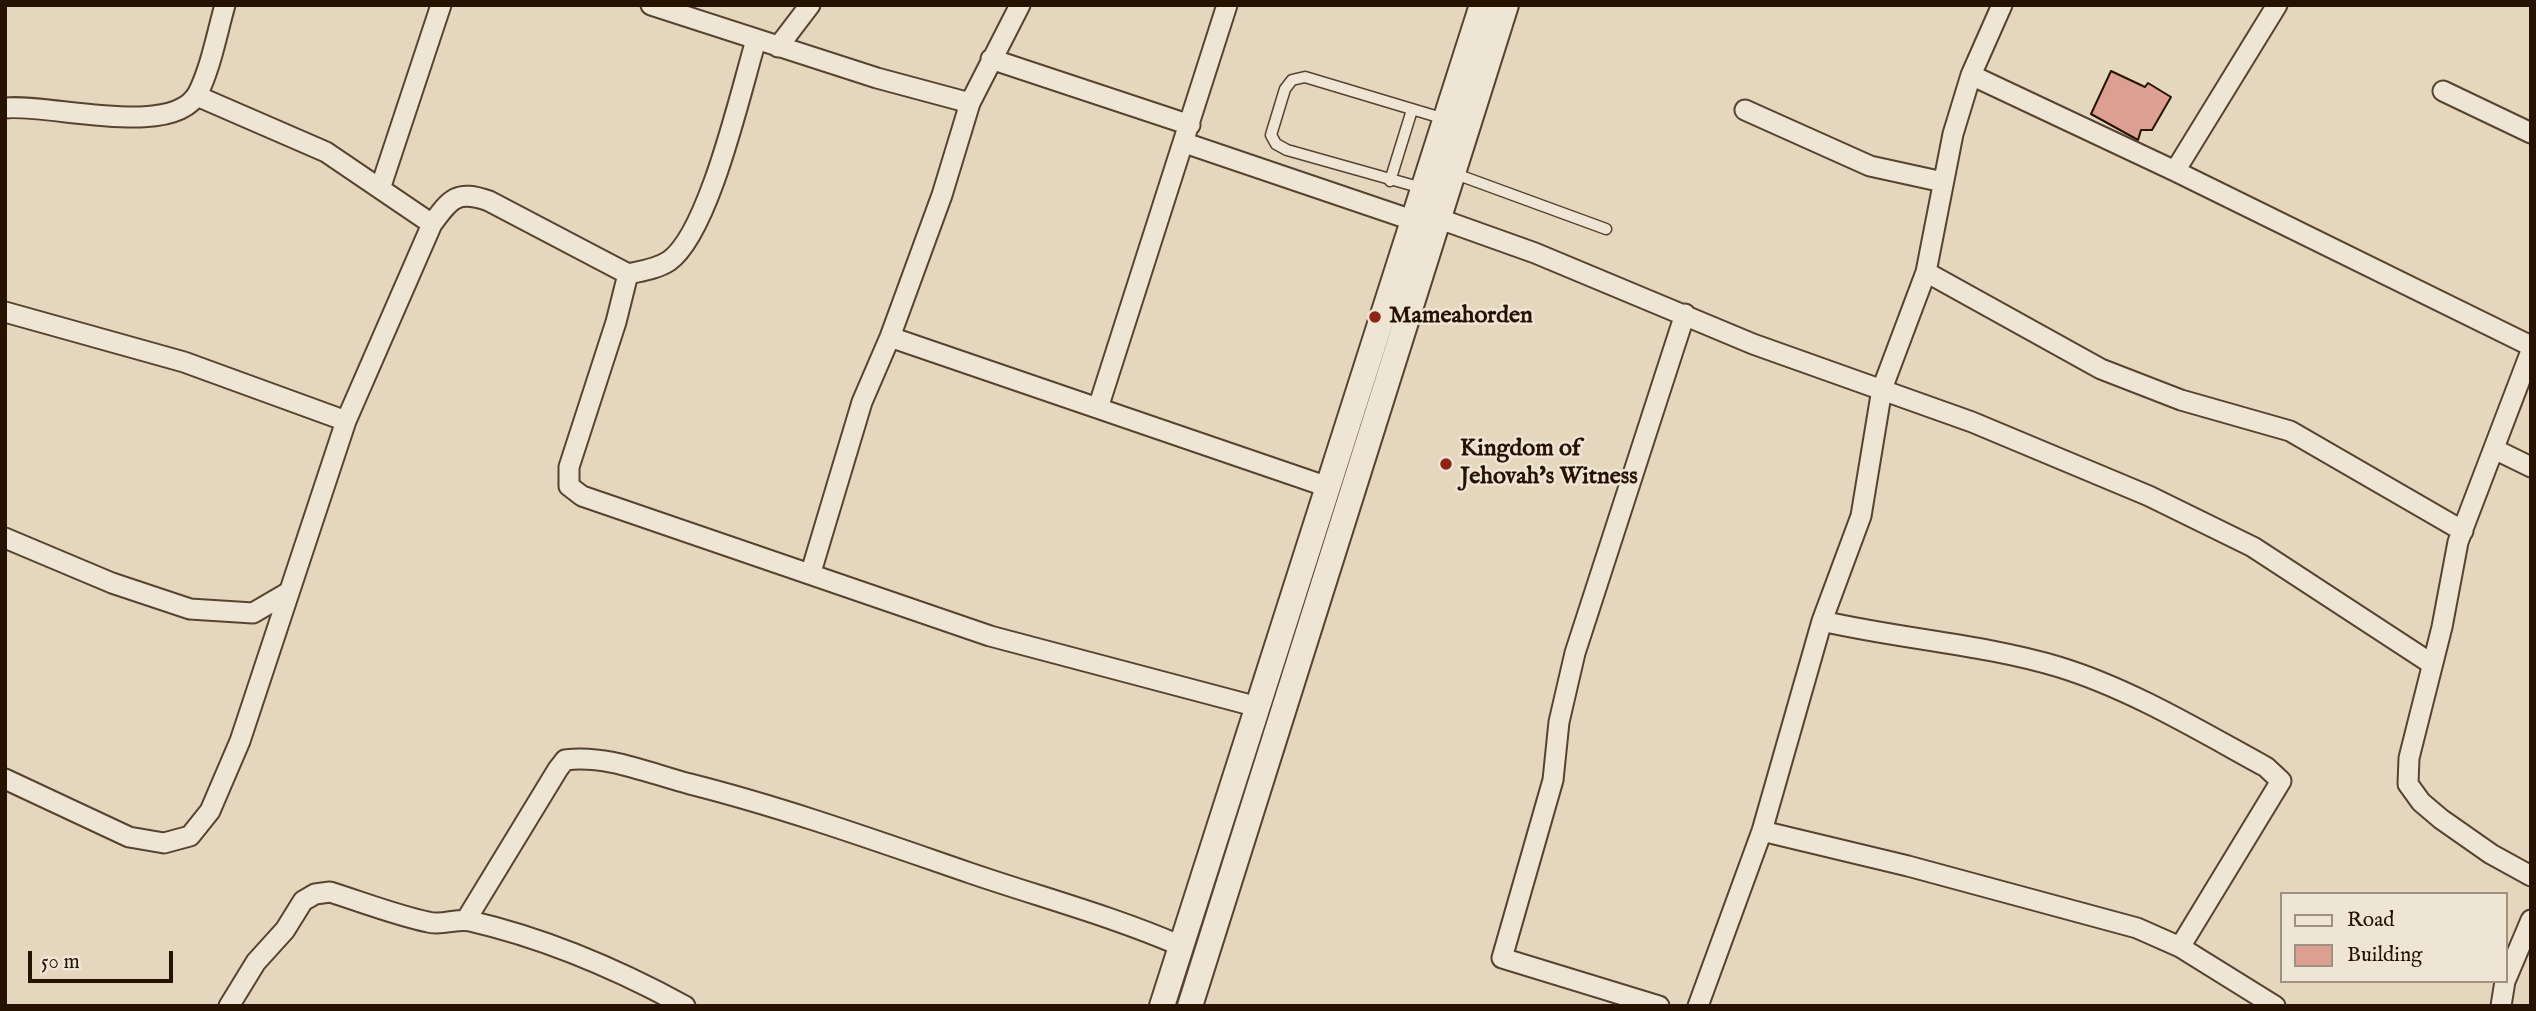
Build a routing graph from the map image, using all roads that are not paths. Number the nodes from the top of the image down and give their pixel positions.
1 (225, 5) edge
2 (440, 5) edge
3 (651, 5) edge
4 (810, 5) edge
5 (1020, 5) edge
6 (1227, 5) edge
7 (1482, 5) edge
8 (1506, 5) edge
9 (2001, 5) edge
10 (2277, 5) edge
11 (756, 40) junction
12 (778, 47) junction
13 (991, 59) junction
14 (1971, 75) junction
15 (2443, 91) dead end
16 (197, 96) junction
17 (970, 103) junction
18 (5, 108) edge
19 (1412, 110) junction
20 (1745, 110) dead end
21 (1446, 119) junction
22 (2531, 133) edge
23 (1188, 134) junction
24 (2175, 171) junction
25 (1452, 173) junction
26 (1390, 181) junction
27 (1943, 182) junction
28 (381, 187) junction
29 (1422, 188) junction
30 (1437, 218) junction
31 (1412, 220) junction
32 (432, 224) junction
33 (1606, 229) dead end
34 (1926, 272) junction
35 (628, 274) junction
36 (5, 312) edge
37 (1685, 314) junction
38 (890, 337) junction
39 (2531, 349) edge
40 (1882, 389) junction
41 (1098, 408) junction
42 (346, 421) junction
43 (2494, 449) junction
44 (2531, 467) edge
45 (1328, 487) junction
46 (2463, 531) junction
47 (5, 538) edge
48 (811, 572) junction
49 (289, 592) junction
50 (253, 612) junction
51 (1822, 621) junction
52 (272, 638) junction
53 (2432, 664) junction
54 (1258, 708) junction
55 (5, 779) edge
56 (1762, 831) junction
57 (2531, 876) edge
58 (466, 920) junction
59 (2531, 920) edge
60 (1181, 946) junction
61 (2180, 947) junction
62 (2508, 975) edge
63 (2505, 983) edge
64 (229, 1006) edge
65 (685, 1006) edge
66 (1162, 1006) edge
67 (1190, 1006) edge
68 (1659, 1006) edge
69 (1698, 1006) edge
70 (2275, 1006) edge
71 (2501, 1006) edge

1 - 16 street
2 - 28 street
3 - 11 street
4 - 12 street
5 - 13 street
6 - 23 street
7 - 21 street
8 - 25 street
9 - 14 street
10 - 24 street
11 - 12 street
11 - 35 street
12 - 17 street
13 - 17 street
13 - 23 street
14 - 24 street
14 - 27 street
15 - 22 street
16 - 18 street
16 - 28 street
17 - 38 street
19 - 21 lane
19 - 26 lane
19 - 26 lane
20 - 27 street
21 - 29 street
23 - 31 street
23 - 41 street
24 - 39 street
25 - 30 street
25 - 33 lane
26 - 29 lane
27 - 34 street
28 - 32 street
29 - 31 street
30 - 37 street
30 - 67 street
31 - 45 street
32 - 35 street
32 - 42 street
34 - 40 street
34 - 46 street
35 - 48 street
36 - 42 street
37 - 40 street
37 - 68 street
38 - 41 street
38 - 48 street
39 - 43 street
40 - 51 street
40 - 53 street
41 - 45 street
42 - 49 street
43 - 44 street
43 - 46 street
45 - 54 street
46 - 53 street
47 - 50 street
48 - 54 street
49 - 50 street
49 - 52 street
50 - 52 street
51 - 56 street
51 - 61 street
52 - 55 street
53 - 57 street
54 - 60 street
56 - 61 street
56 - 69 street
58 - 60 street
58 - 64 street
58 - 65 street
59 - 62 street
60 - 66 street
61 - 70 street
63 - 71 street

